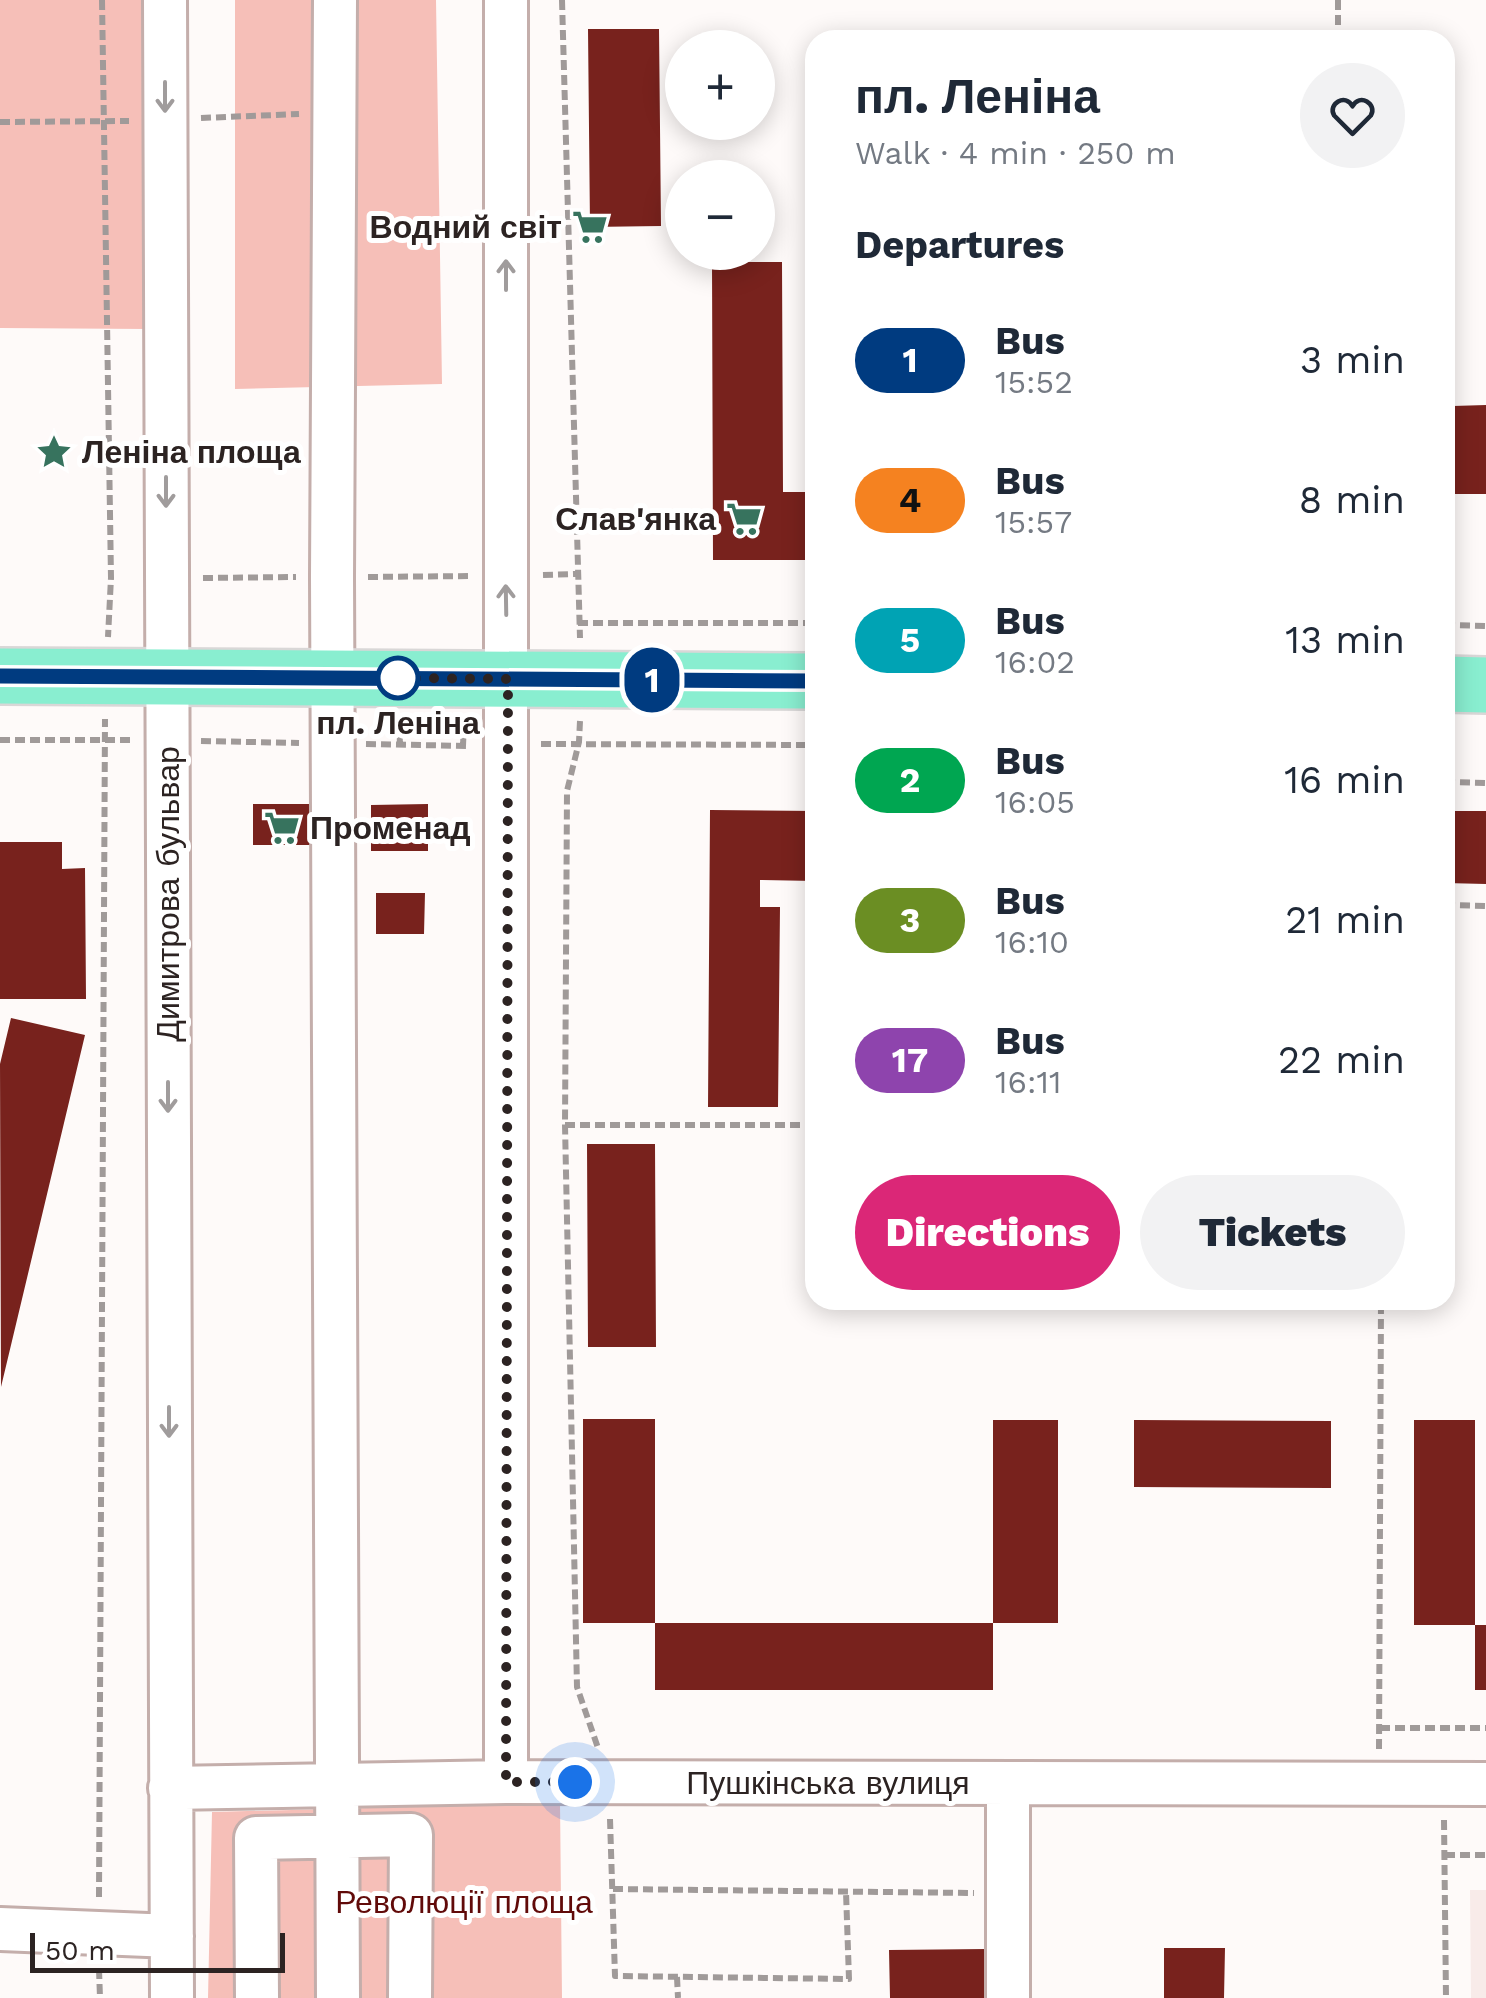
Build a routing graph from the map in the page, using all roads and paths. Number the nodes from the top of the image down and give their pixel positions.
1 (102, 0) edge
2 (165, 0) edge
3 (335, 0) edge
4 (506, 0) edge
5 (562, 0) edge
6 (1338, 0) edge
7 (1338, 30) edge
8 (578, 623) junction
9 (805, 623) edge
10 (1455, 626) edge
11 (1486, 626) edge
12 (0, 676) edge
13 (106, 676) junction
14 (166, 677) junction
15 (333, 678) junction
16 (508, 679) junction
17 (583, 679) junction
18 (805, 680) edge
19 (1455, 684) edge
20 (1486, 685) edge
21 (105, 739) junction
22 (0, 740) edge
23 (167, 740) junction
24 (579, 742) junction
25 (333, 744) junction
26 (506, 745) junction
27 (805, 745) edge
28 (1455, 782) edge
29 (1486, 782) edge
30 (1455, 905) edge
31 (1486, 906) edge
32 (805, 1125) edge
33 (565, 1126) junction
34 (1381, 1310) edge
35 (1380, 1728) junction
36 (1486, 1728) edge
37 (506, 1782) junction
38 (610, 1782) junction
39 (1008, 1783) junction
40 (1376, 1783) junction
41 (338, 1784) junction
42 (1443, 1784) junction
43 (1486, 1784) edge
44 (170, 1788) junction
45 (338, 1836) junction
46 (1444, 1855) junction
47 (1486, 1855) edge
48 (613, 1889) junction
49 (846, 1892) junction
50 (1010, 1894) junction
51 (0, 1929) edge
52 (98, 1933) junction
53 (172, 1936) junction
54 (677, 1977) junction
55 (100, 1998) edge
56 (172, 1998) edge
57 (257, 1998) edge
58 (338, 1998) edge
59 (410, 1998) edge
60 (678, 1998) edge
61 (1008, 1998) edge
62 (1446, 1998) edge

1 - 13 path
2 -> 14 street, Димитрова бульвар
3 - 15 street
16 -> 4 street
5 - 8 path
6 - 7 path
8 - 9 path
8 - 17 path
10 - 11 path
12 - 13 main road
13 - 14 main road
13 - 21 path
14 - 15 main road
14 - 23 street, Димитрова бульвар
15 - 16 main road
15 - 25 street
16 - 17 main road
16 - 26 street
17 - 18 main road
17 - 24 path
19 - 20 main road
21 - 22 path
21 - 23 path
21 - 52 path
23 - 25 path
23 -> 44 street, Димитрова бульвар
24 - 26 path
24 - 27 path
24 - 33 path
25 - 26 path
25 - 41 street
26 - 37 street
28 - 29 path
30 - 31 path
32 - 33 path
33 - 38 path
34 - 35 path
35 - 36 path
35 - 40 path
37 - 38 street, Пушкінська вулиця
37 - 41 street, Пушкінська вулиця
38 - 39 street, Пушкінська вулиця
38 - 48 path
39 - 40 street, Пушкінська вулиця
39 - 50 street
40 - 42 street, Пушкінська вулиця
41 - 44 street, Пушкінська вулиця
41 - 45 street
42 - 43 street, Пушкінська вулиця
42 - 46 path
44 - 53 street, Димитрова бульвар
45 - 57 street
45 - 58 street
45 - 59 street
46 - 47 path
46 - 62 path
48 - 49 path
48 - 54 path
49 - 50 path
49 - 54 path
50 - 61 street
51 - 52 street
52 - 53 street
52 - 55 path
53 - 56 street, Димитрова бульвар
54 - 60 path

